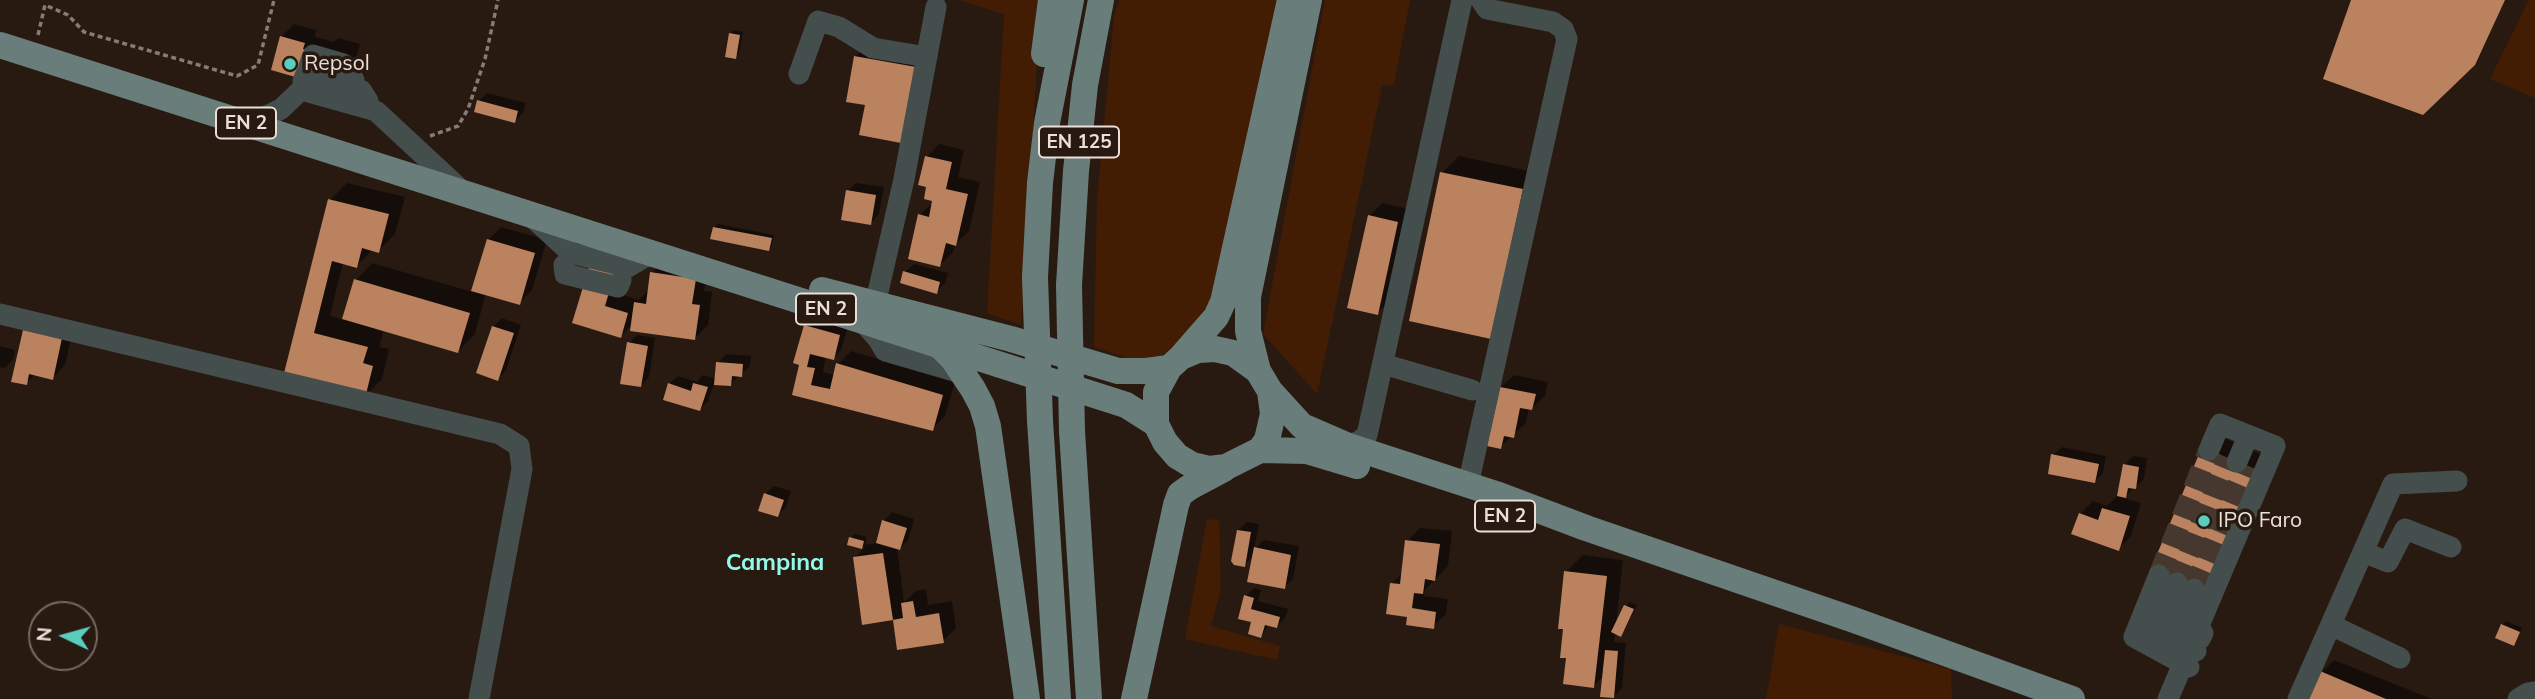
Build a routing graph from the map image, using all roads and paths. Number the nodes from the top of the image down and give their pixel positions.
1 (274, 0) edge
2 (498, 0) edge
3 (1051, 0) edge
4 (1071, 0) edge
5 (1101, 0) edge
6 (1290, 0) edge
7 (1309, 0) edge
8 (1462, 0) edge
9 (1481, 0) edge
10 (46, 2) edge
11 (936, 7) dead end
12 (1513, 7) edge
13 (0, 45) edge
14 (34, 55) junction
15 (927, 57) junction
16 (799, 74) dead end
17 (303, 79) junction
18 (362, 91) junction
19 (250, 124) junction
20 (401, 135) junction
21 (1040, 183) junction
22 (461, 191) junction
23 (492, 201) junction
24 (527, 212) junction
25 (655, 254) junction
26 (559, 255) junction
27 (623, 277) junction
28 (869, 313) junction
29 (0, 314) edge
30 (939, 344) junction
31 (1175, 363) junction
32 (1383, 364) junction
33 (964, 374) junction
34 (1264, 381) junction
35 (1472, 390) dead end
36 (1371, 419) junction
37 (1156, 424) junction
38 (1346, 445) junction
39 (1251, 455) junction
40 (2228, 458) tunnel mouth
41 (1389, 459) junction
42 (2456, 481) dead end
43 (1468, 485) junction
44 (2451, 547) dead end
45 (2363, 552) junction
46 (2177, 583) tunnel mouth
47 (1751, 584) junction
48 (2331, 625) junction
49 (2192, 650) junction
50 (2400, 658) dead end
51 (2535, 692) edge
52 (479, 699) edge
53 (1027, 699) edge
54 (1058, 699) edge
55 (1089, 699) edge
56 (1134, 699) edge
57 (2072, 699) edge
58 (2168, 699) edge
59 (2176, 699) edge
60 (2298, 699) edge
61 (2518, 699) edge

1 - 10 path
2 - 20 path
3 - 21 main road
4 - 21 main road, EN 125
5 - 55 main road, EN 125, bridge
6 - 31 main road
7 - 34 main road
8 - 32 street
9 - 12 street
10 - 14 path
11 - 15 street
12 - 43 street
13 - 14 main road, EN 2
14 - 19 main road, EN 2
15 - 16 street
15 - 28 street
17 - 18 street
17 - 18 street
17 - 19 street
17 - 20 street
18 - 20 street
19 - 22 main road, EN 2
20 - 22 street
21 - 54 main road, EN 125, bridge
22 - 23 main road, EN 2
23 - 24 main road, EN 2
23 - 28 main road, EN 2
24 - 25 main road, EN 2
24 - 26 street
25 - 27 street
25 - 28 main road, EN 2
26 - 27 street
26 - 27 street
28 - 30 main road, EN 2
28 - 31 main road, EN 2
28 - 33 street
29 - 52 street
30 - 33 main road
30 - 37 main road, EN 2
31 - 34 main road, EN 2
31 - 37 main road
32 - 35 street
32 - 36 street
33 - 53 main road
34 - 38 main road, EN 2
34 - 39 main road
36 - 38 street
36 - 41 street
37 - 39 main road, EN 2
38 - 41 main road, EN 2
39 - 47 main road, EN 2
39 - 56 main road
40 - 49 street
41 - 43 main road, EN 2
42 - 45 street
43 - 47 main road, EN 2
44 - 45 street
45 - 48 street
46 - 49 street
47 - 57 main road, EN 2
48 - 50 street
48 - 60 street
49 - 58 street
49 - 59 street
51 - 61 street

